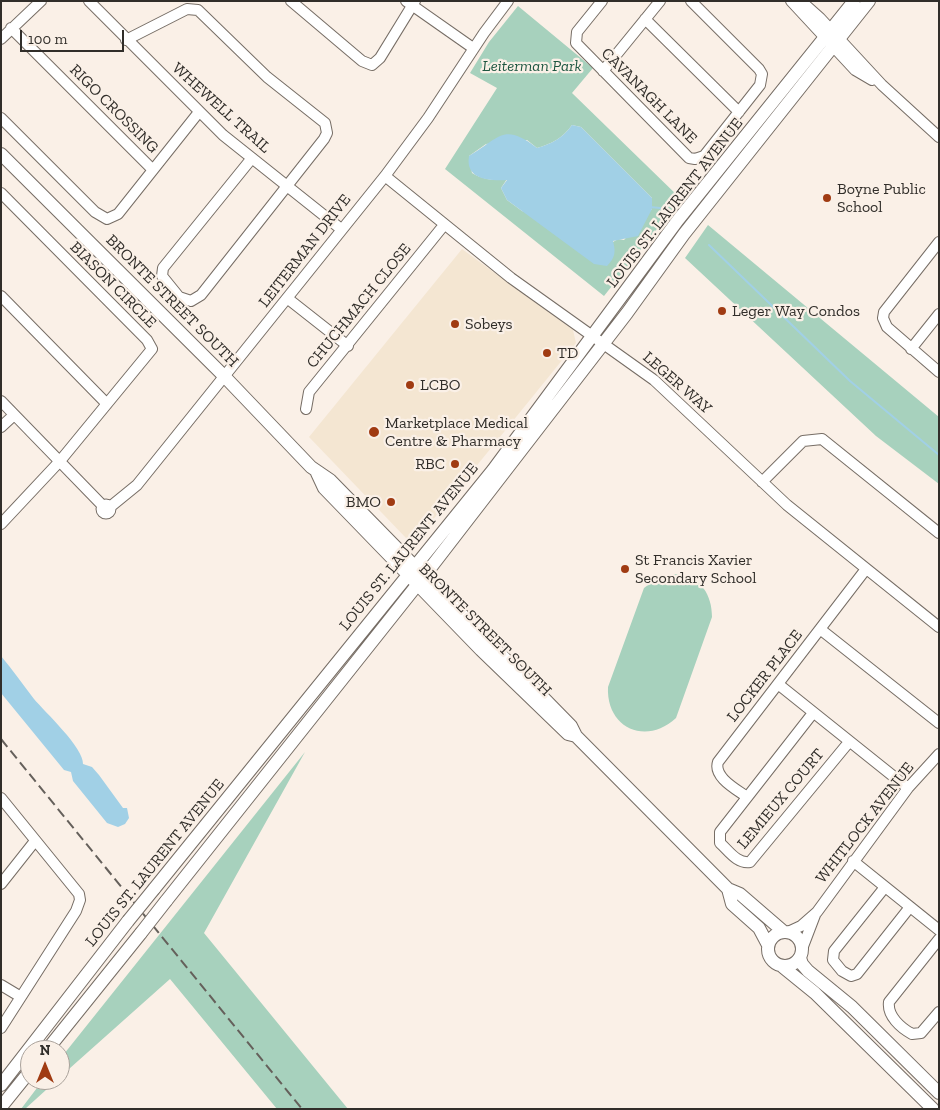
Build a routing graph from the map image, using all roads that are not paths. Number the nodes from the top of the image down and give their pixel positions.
1 (41, 1) edge
2 (89, 1) edge
3 (291, 1) edge
4 (508, 1) edge
5 (602, 1) edge
6 (660, 1) edge
7 (691, 1) edge
8 (791, 1) edge
9 (801, 1) edge
10 (854, 1) edge
11 (869, 1) edge
12 (411, 3) edge
13 (645, 19) junction
14 (11, 28) junction
15 (1, 39) edge
16 (832, 39) junction
17 (126, 40) junction
18 (473, 48) junction
19 (603, 71) junction
20 (199, 112) junction
21 (739, 112) junction
22 (1, 118) edge
23 (939, 137) edge
24 (1, 154) edge
25 (252, 158) junction
26 (153, 170) junction
27 (385, 176) junction
28 (286, 186) junction
29 (1, 193) edge
30 (444, 224) junction
31 (340, 229) junction
32 (939, 242) edge
33 (1, 296) edge
34 (287, 298) junction
35 (939, 314) edge
36 (599, 339) junction
37 (348, 346) junction
38 (911, 349) junction
39 (939, 372) edge
40 (224, 376) junction
41 (1, 401) edge
42 (107, 404) junction
43 (306, 409) dead end
44 (14, 414) junction
45 (1, 427) edge
46 (60, 461) junction
47 (762, 482) junction
48 (1, 524) edge
49 (939, 533) edge
50 (866, 569) junction
51 (411, 570) junction
52 (421, 580) junction
53 (939, 627) edge
54 (820, 629) junction
55 (778, 684) junction
56 (813, 713) junction
57 (939, 723) edge
58 (849, 742) junction
59 (939, 754) edge
60 (908, 788) junction
61 (747, 797) junction
62 (3, 806) edge
63 (36, 841) junction
64 (853, 861) junction
65 (1, 884) edge
66 (885, 887) junction
67 (728, 889) junction
68 (910, 907) junction
69 (817, 912) junction
70 (939, 930) edge
71 (786, 932) junction
72 (939, 939) edge
73 (768, 945) junction
74 (801, 953) junction
75 (783, 967) junction
76 (1, 985) edge
77 (21, 997) junction
78 (939, 1012) edge
79 (1, 1028) edge
80 (55, 1040) edge
81 (20, 1083) edge
82 (1, 1085) edge
83 (939, 1093) edge
84 (1, 1107) edge
85 (933, 1109) edge

1 - 14 street
2 - 17 street, WHEWELL TRAIL
3 - 12 street
4 - 18 street, LEITERMAN DRIVE
5 - 19 street, CAVANAGH LANE
6 - 13 street
7 - 21 street, CAVANAGH LANE
8 - 16 street
9 - 16 street
10 - 16 main road, LOUIS ST. LAURENT AVENUE
11 - 16 main road, LOUIS ST. LAURENT AVENUE
12 - 18 street
13 - 19 street
13 - 21 street
14 - 15 street
14 - 26 street, RIGO CROSSING
16 - 23 street
16 - 36 main road, LOUIS ST. LAURENT AVENUE
17 - 20 street, WHEWELL TRAIL
17 - 28 street
18 - 27 street, LEITERMAN DRIVE
19 - 21 street, CAVANAGH LANE
20 - 25 street, WHEWELL TRAIL
20 - 26 street
22 - 26 street
24 - 40 main road, BRONTE STREET SOUTH
25 - 28 street, WHEWELL TRAIL
25 - 28 street
27 - 30 street, LEGER WAY
27 - 31 street, LEITERMAN DRIVE
28 - 31 street, WHEWELL TRAIL
29 - 42 street, BIASON CIRCLE
30 - 36 street, LEGER WAY
30 - 37 street, CHUCHMACH CLOSE
31 - 34 street, LEITERMAN DRIVE
32 - 38 street
33 - 42 street
34 - 37 street
34 - 40 street, LEITERMAN DRIVE
35 - 38 street
36 - 47 street, LEGER WAY
36 - 51 main road, LOUIS ST. LAURENT AVENUE
36 - 52 main road, LOUIS ST. LAURENT AVENUE
37 - 43 street, CHUCHMACH CLOSE
38 - 39 street
40 - 46 street, LEITERMAN DRIVE
40 - 51 main road, BRONTE STREET SOUTH
41 - 44 street
42 - 46 street, BIASON CIRCLE
44 - 45 street
44 - 46 street
46 - 48 street, BIASON CIRCLE
47 - 49 street
47 - 50 street, LEGER WAY
50 - 53 street, LEGER WAY
50 - 54 street, LOCKER PLACE
51 - 52 main road, BRONTE STREET SOUTH
51 - 82 main road, LOUIS ST. LAURENT AVENUE, bridge
52 - 67 main road, BRONTE STREET SOUTH
52 - 80 main road, LOUIS ST. LAURENT AVENUE, bridge
54 - 55 street, LOCKER PLACE
54 - 57 street
55 - 56 street
55 - 61 street, LOCKER PLACE
56 - 58 street
56 - 61 street, LEMIEUX COURT
58 - 60 street
58 - 61 street, LEMIEUX COURT
59 - 60 street, WHITLOCK AVENUE
60 - 64 street, WHITLOCK AVENUE
62 - 63 street
63 - 65 street
63 - 77 street
64 - 66 street
64 - 69 street, WHITLOCK AVENUE
66 - 68 street
66 - 68 street
67 - 71 main road, BRONTE STREET SOUTH
67 - 73 main road, BRONTE STREET SOUTH
68 - 70 street
69 - 71 street, WHITLOCK AVENUE
69 - 74 street, WHITLOCK AVENUE
71 - 73 main road
71 - 74 main road
72 - 78 street
73 - 75 main road
74 - 75 main road
74 - 83 main road
75 - 85 main road
76 - 77 street
77 - 79 street
81 - 84 main road

